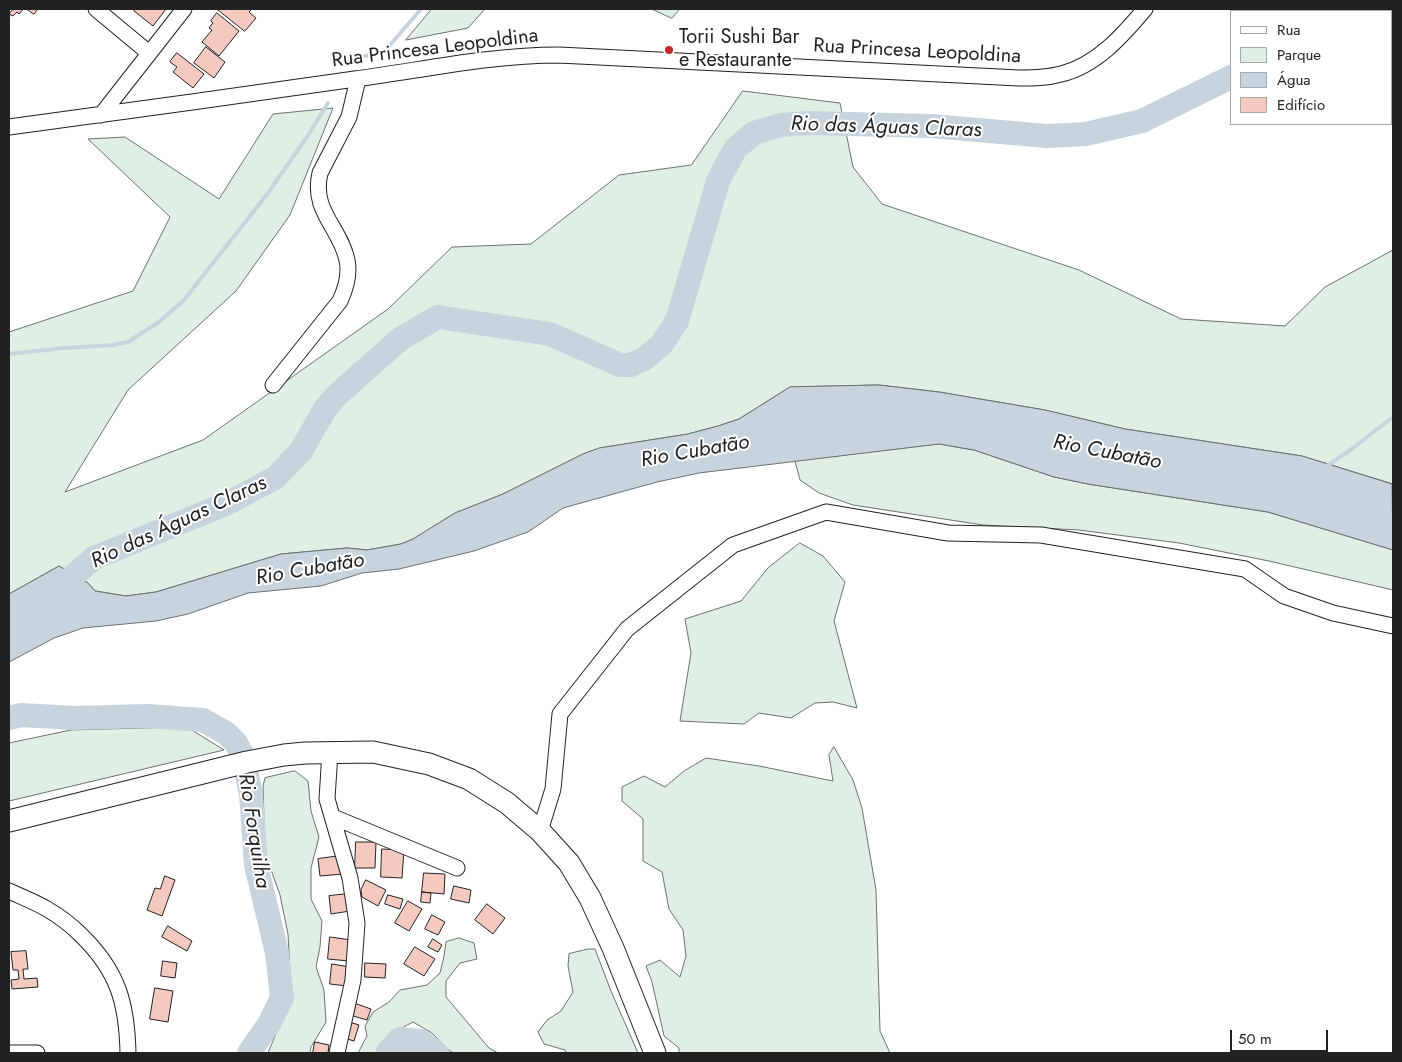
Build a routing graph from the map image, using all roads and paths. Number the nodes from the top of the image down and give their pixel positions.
1 (96, 9) edge
2 (184, 9) edge
3 (1145, 9) edge
4 (150, 53) junction
5 (358, 78) junction
6 (101, 115) junction
7 (9, 127) edge
8 (273, 384) dead end
9 (1393, 626) edge
10 (330, 752) junction
11 (333, 816) junction
12 (9, 821) edge
13 (540, 831) junction
14 (457, 868) dead end
15 (9, 891) edge
16 (9, 1052) edge
17 (37, 1053) edge
18 (128, 1053) edge
19 (337, 1053) edge
20 (655, 1053) edge

1 - 4 street
2 - 4 street
3 - 5 street, Rua Princesa Leopoldina
4 - 6 street
5 - 6 street, Rua Princesa Leopoldina
5 - 8 street
6 - 7 street, Rua Princesa Leopoldina
9 - 13 street
10 - 11 street
10 - 12 highway
10 - 13 highway
11 - 14 street
11 - 19 street
13 - 20 highway
15 - 18 street
16 - 17 street

